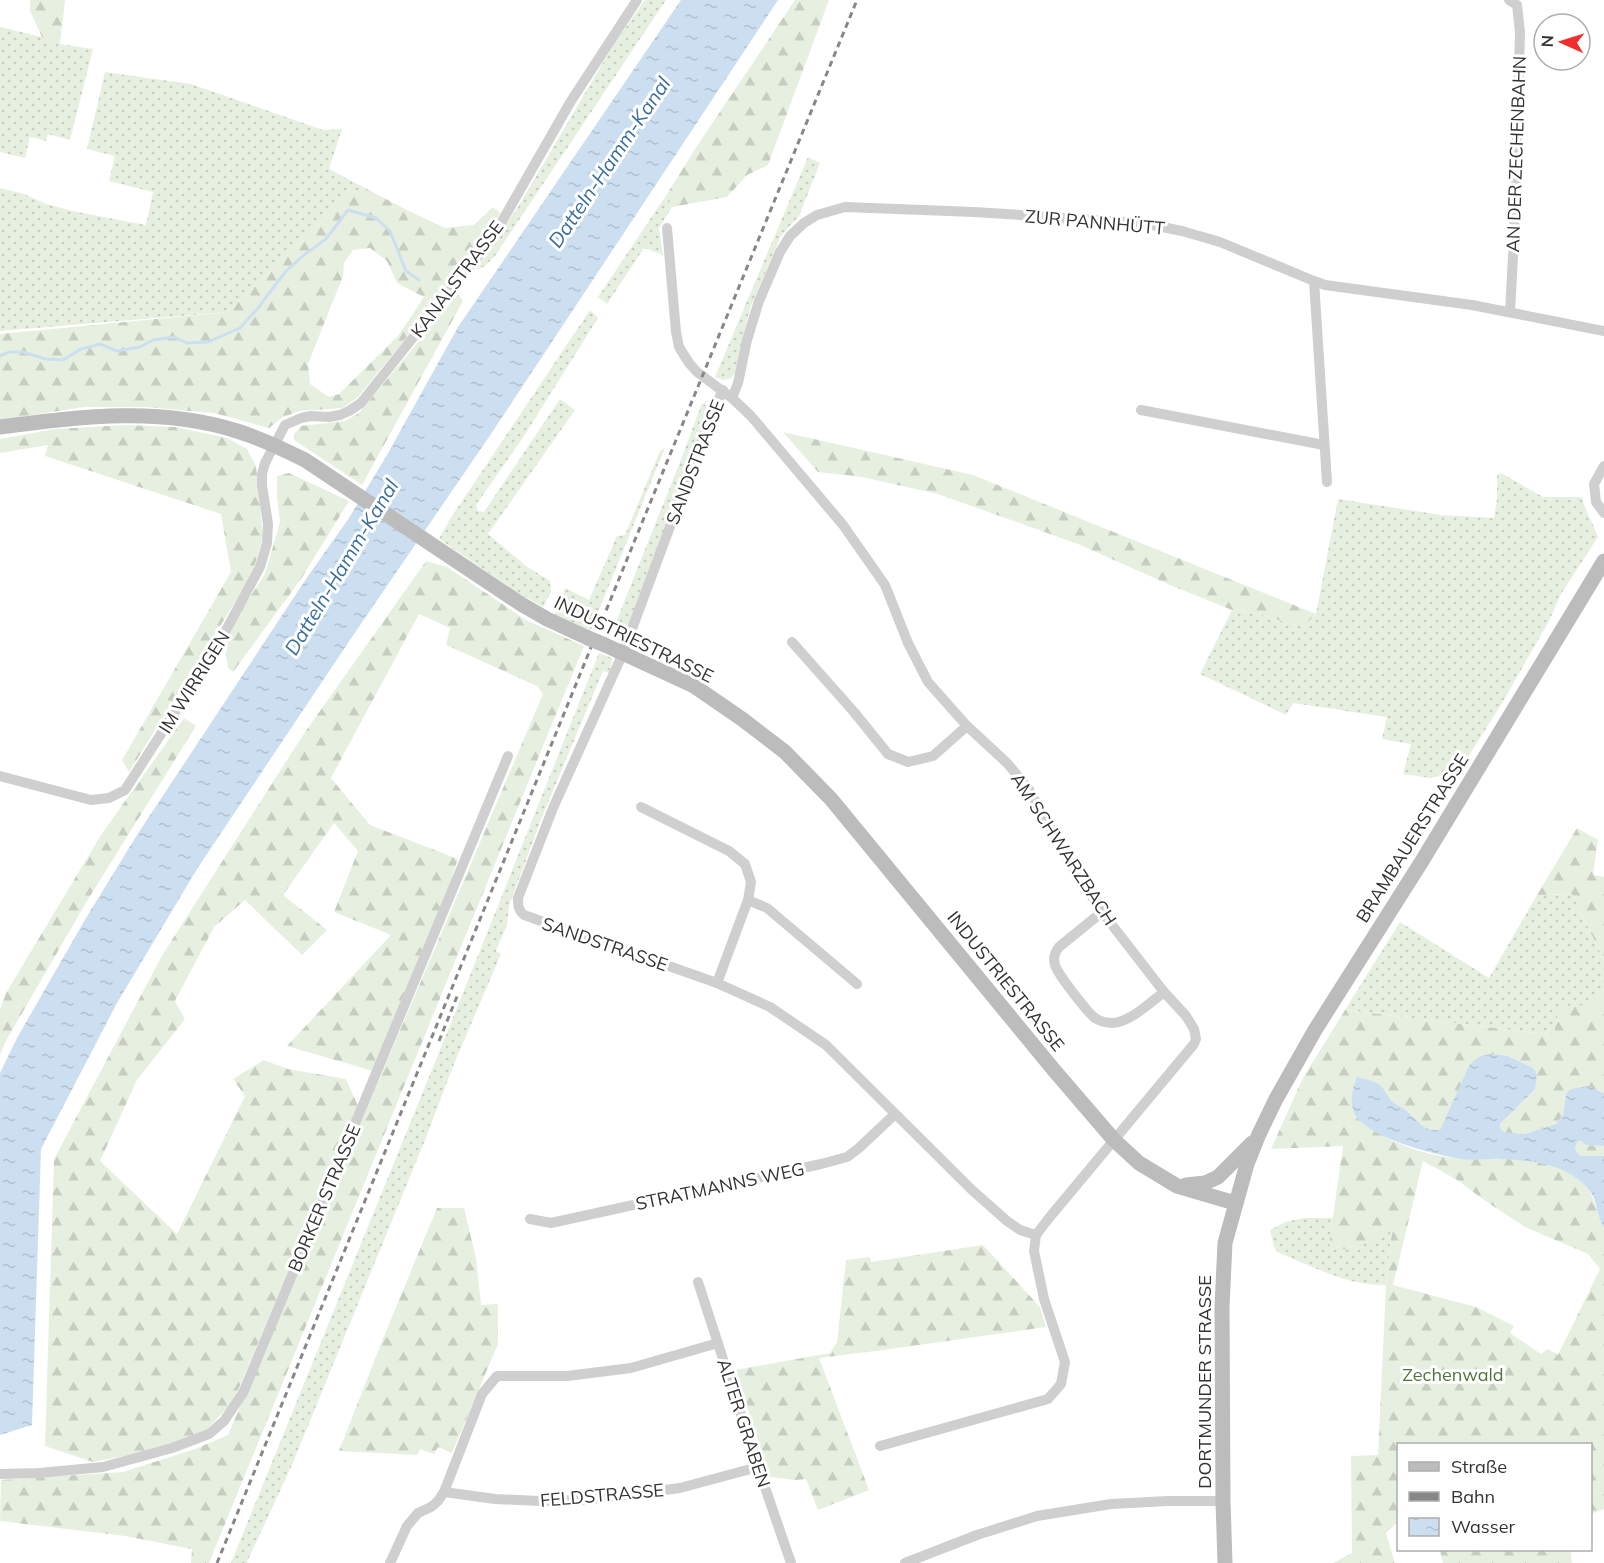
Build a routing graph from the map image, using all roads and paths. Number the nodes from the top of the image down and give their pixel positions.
1 (637, 0) edge
2 (1509, 0) edge
3 (667, 228) dead end
4 (1314, 281) junction
5 (1510, 312) junction
6 (1604, 331) edge
7 (723, 390) junction
8 (732, 398) junction
9 (1141, 410) dead end
10 (0, 427) edge
11 (273, 444) junction
12 (1324, 445) junction
13 (1604, 466) edge
14 (1327, 482) dead end
15 (1604, 513) edge
16 (1604, 561) edge
17 (792, 642) dead end
18 (622, 653) junction
19 (967, 726) junction
20 (508, 756) dead end
21 (0, 776) edge
22 (641, 807) dead end
23 (748, 900) junction
24 (1102, 912) junction
25 (717, 983) junction
26 (857, 984) dead end
27 (1164, 992) junction
28 (895, 1114) junction
29 (1257, 1138) junction
30 (1114, 1140) junction
31 (1177, 1185) junction
32 (1235, 1203) junction
33 (530, 1219) dead end
34 (1036, 1236) junction
35 (698, 1282) dead end
36 (718, 1343) junction
37 (880, 1446) dead end
38 (758, 1467) junction
39 (0, 1474) edge
40 (444, 1492) junction
41 (1223, 1501) junction
42 (390, 1563) edge
43 (791, 1563) edge
44 (905, 1563) edge
45 (1225, 1563) edge

1 - 11 street, KANALSTRASSE
2 - 5 street, AN DER ZECHENBAHN
3 - 7 street, AM SCHWARZBACH
4 - 5 street, ZUR PANNHÜTT
4 - 8 street, ZUR PANNHÜTT
4 - 12 street
5 - 6 street, ZUR PANNHÜTT
7 - 8 street, AM SCHWARZBACH
7 - 18 street, SANDSTRASSE
8 - 19 street, AM SCHWARZBACH
9 - 12 street
10 - 11 main road, INDUSTRIESTRASSE
11 - 18 main road, INDUSTRIESTRASSE, bridge
11 - 21 street, IM WIRRIGEN
12 - 14 street
13 - 15 street
16 - 29 main road, BRAMBAUERSTRASSE
17 - 19 street
18 - 25 street, SANDSTRASSE
18 - 30 main road, INDUSTRIESTRASSE
19 - 24 street, AM SCHWARZBACH
20 - 39 street, BORKER STRASSE
22 - 23 street
23 - 25 street
23 - 26 street
24 - 27 street, AM SCHWARZBACH
24 - 27 street
25 - 28 street, SANDSTRASSE
27 - 30 street, AM SCHWARZBACH
28 - 33 street, STRATMANNS WEG
28 - 34 street, SANDSTRASSE
29 - 31 main road, BRAMBAUERSTRASSE
29 - 32 main road, BRAMBAUERSTRASSE
30 - 31 main road, INDUSTRIESTRASSE
30 - 34 street
31 - 32 main road, INDUSTRIESTRASSE
32 - 41 main road, DORTMUNDER STRASSE
34 - 37 street
35 - 36 street, ALTER GRABEN
36 - 38 street, ALTER GRABEN
36 - 40 street
38 - 40 street, FELDSTRASSE
38 - 43 street, ALTER GRABEN
40 - 42 street
41 - 44 street
41 - 45 main road, DORTMUNDER STRASSE

